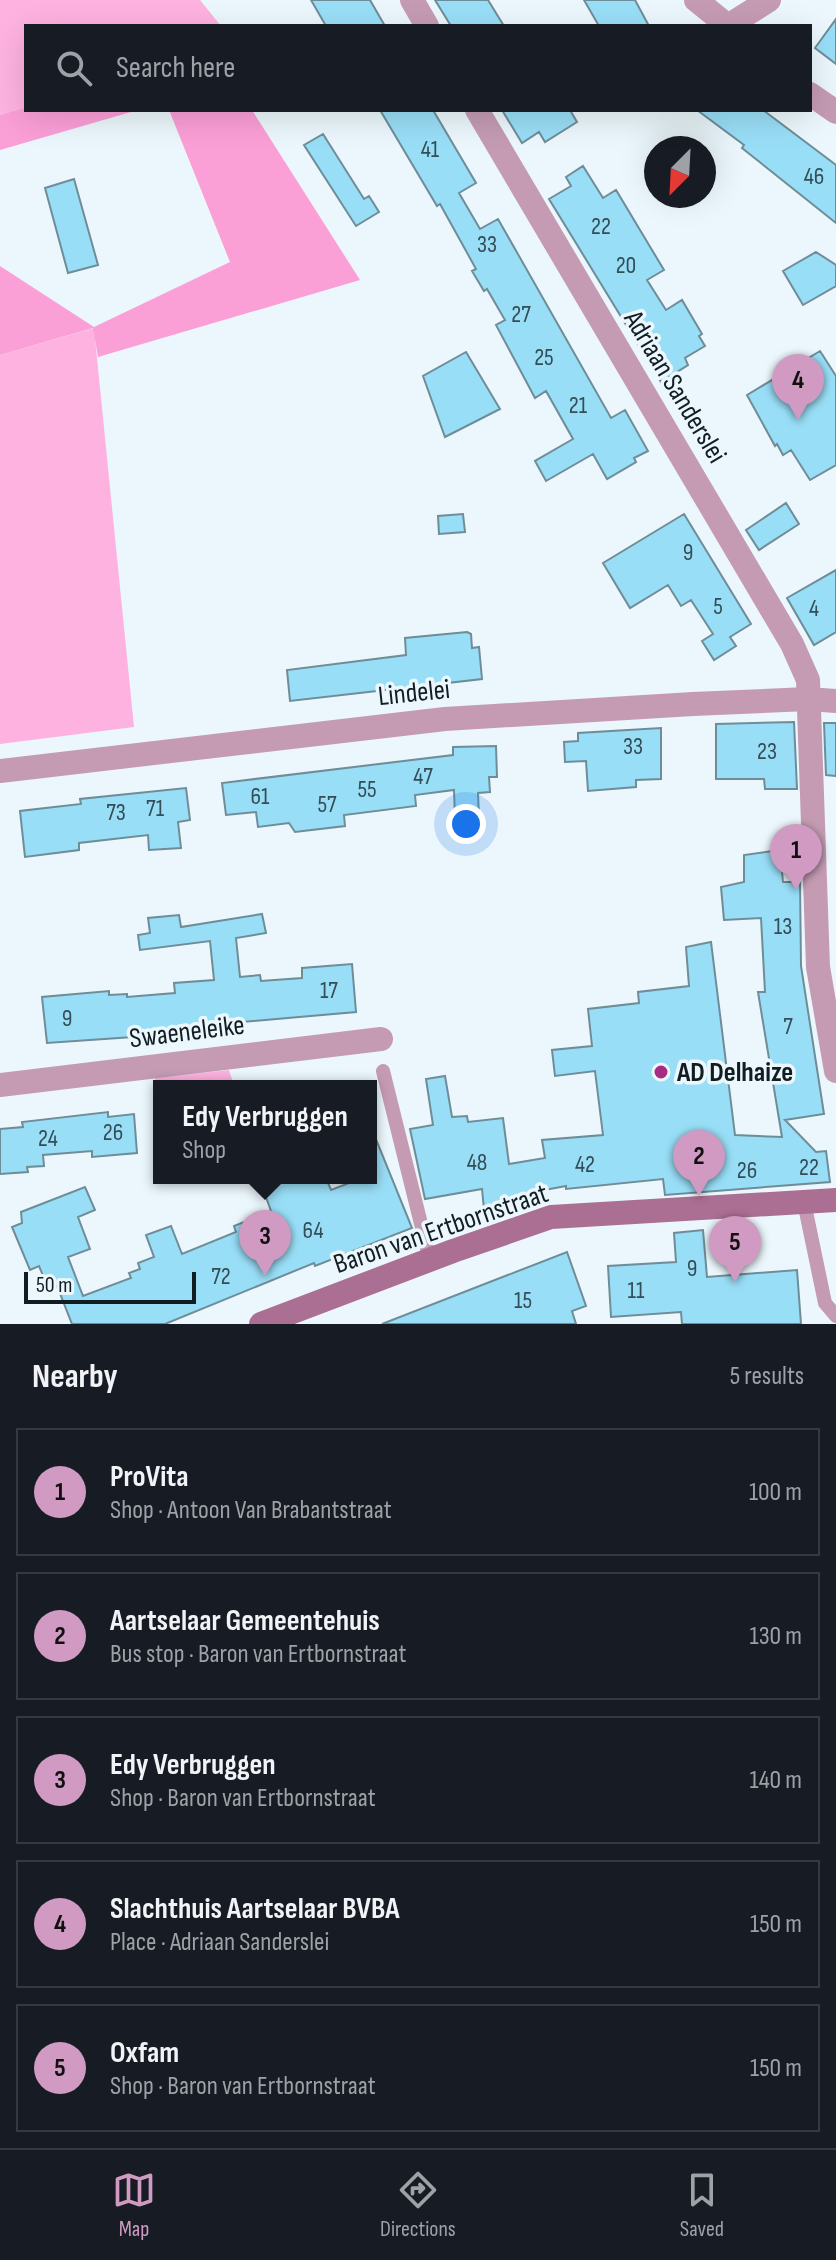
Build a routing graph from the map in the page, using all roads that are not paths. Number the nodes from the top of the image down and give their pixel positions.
1 (412, 0) edge
2 (696, 0) edge
3 (769, 0) edge
4 (426, 24) edge
5 (726, 24) edge
6 (731, 24) edge
7 (812, 95) edge
8 (478, 112) edge
9 (836, 112) edge
10 (808, 699) junction
11 (836, 701) edge
12 (0, 771) edge
13 (381, 1039) dead end
14 (383, 1071) dead end
15 (836, 1071) edge
16 (0, 1085) edge
17 (836, 1200) edge
18 (804, 1202) junction
19 (430, 1260) junction
20 (836, 1316) edge
21 (287, 1320) edge
22 (261, 1324) edge

1 - 4 street
2 - 5 street
3 - 6 street
7 - 9 street
8 - 10 street, Adriaan Sanderslei
10 - 11 street, Lindelei
10 - 12 street, Lindelei
10 - 15 street, Adriaan Sanderslei
13 - 16 street, Swaeneleike
14 - 19 lane
17 - 18 street, Baron van Ertbornstraat
18 - 19 street, Baron van Ertbornstraat
18 - 20 lane
19 - 21 street, Baron van Ertbornstraat
21 - 22 street, Baron van Ertbornstraat

